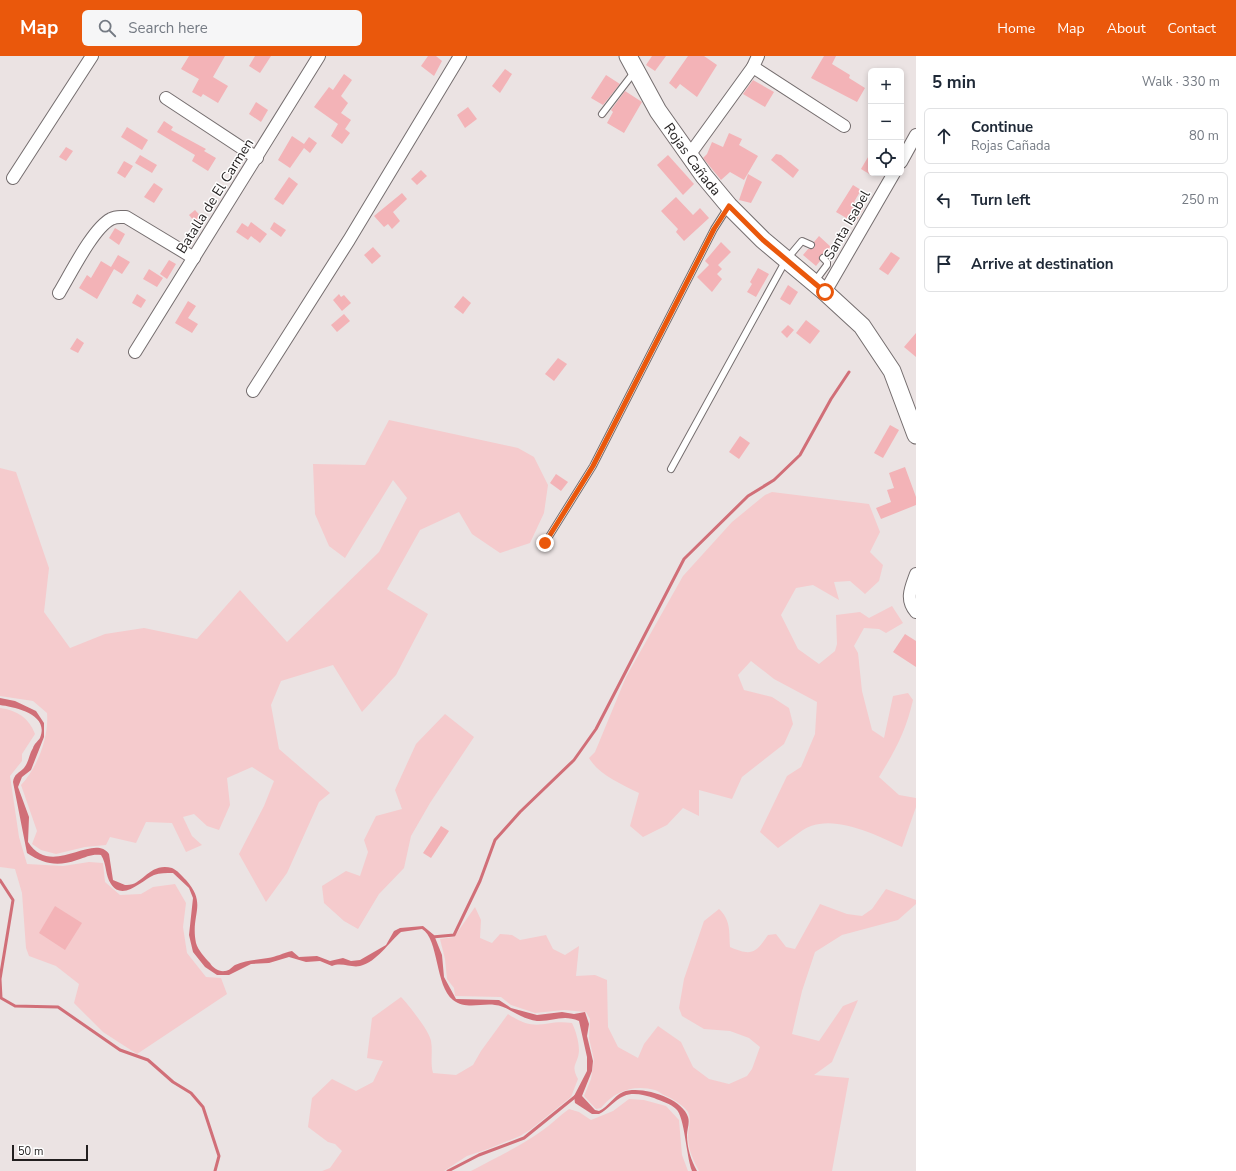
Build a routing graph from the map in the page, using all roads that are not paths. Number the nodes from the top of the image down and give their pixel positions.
1 (92, 56) edge
2 (460, 56) edge
3 (758, 56) edge
4 (314, 58) edge
5 (632, 63) edge
6 (753, 67) junction
7 (166, 98) dead end
8 (602, 114) dead end
9 (844, 126) dead end
10 (915, 142) edge
11 (690, 154) junction
12 (257, 158) junction
13 (904, 158) edge
14 (892, 176) edge
15 (13, 178) dead end
16 (729, 206) junction
17 (811, 245) dead end
18 (194, 258) junction
19 (786, 260) junction
20 (838, 271) junction
21 (820, 287) junction
22 (59, 293) dead end
23 (135, 352) dead end
24 (253, 391) dead end
25 (916, 435) edge
26 (672, 469) dead end
27 (545, 543) dead end
28 (916, 574) edge
29 (916, 612) edge

1 - 15 street
2 - 24 street
3 - 6 street
4 - 12 street, Batalla de El Carmen
5 - 8 lane
5 - 11 main road, Rojas Cañada
6 - 9 street
6 - 11 street
7 - 12 street
10 - 13 street
11 - 16 main road, Rojas Cañada
12 - 18 street, Batalla de El Carmen
14 - 20 street, Santa Isabel
16 - 19 main road, Rojas Cañada
16 - 27 lane
17 - 19 lane
18 - 22 street
18 - 23 street, Batalla de El Carmen
19 - 21 main road, Rojas Cañada
19 - 26 lane
20 - 21 street, Santa Isabel
20 - 21 lane
21 - 25 main road, Rojas Cañada
28 - 29 street

